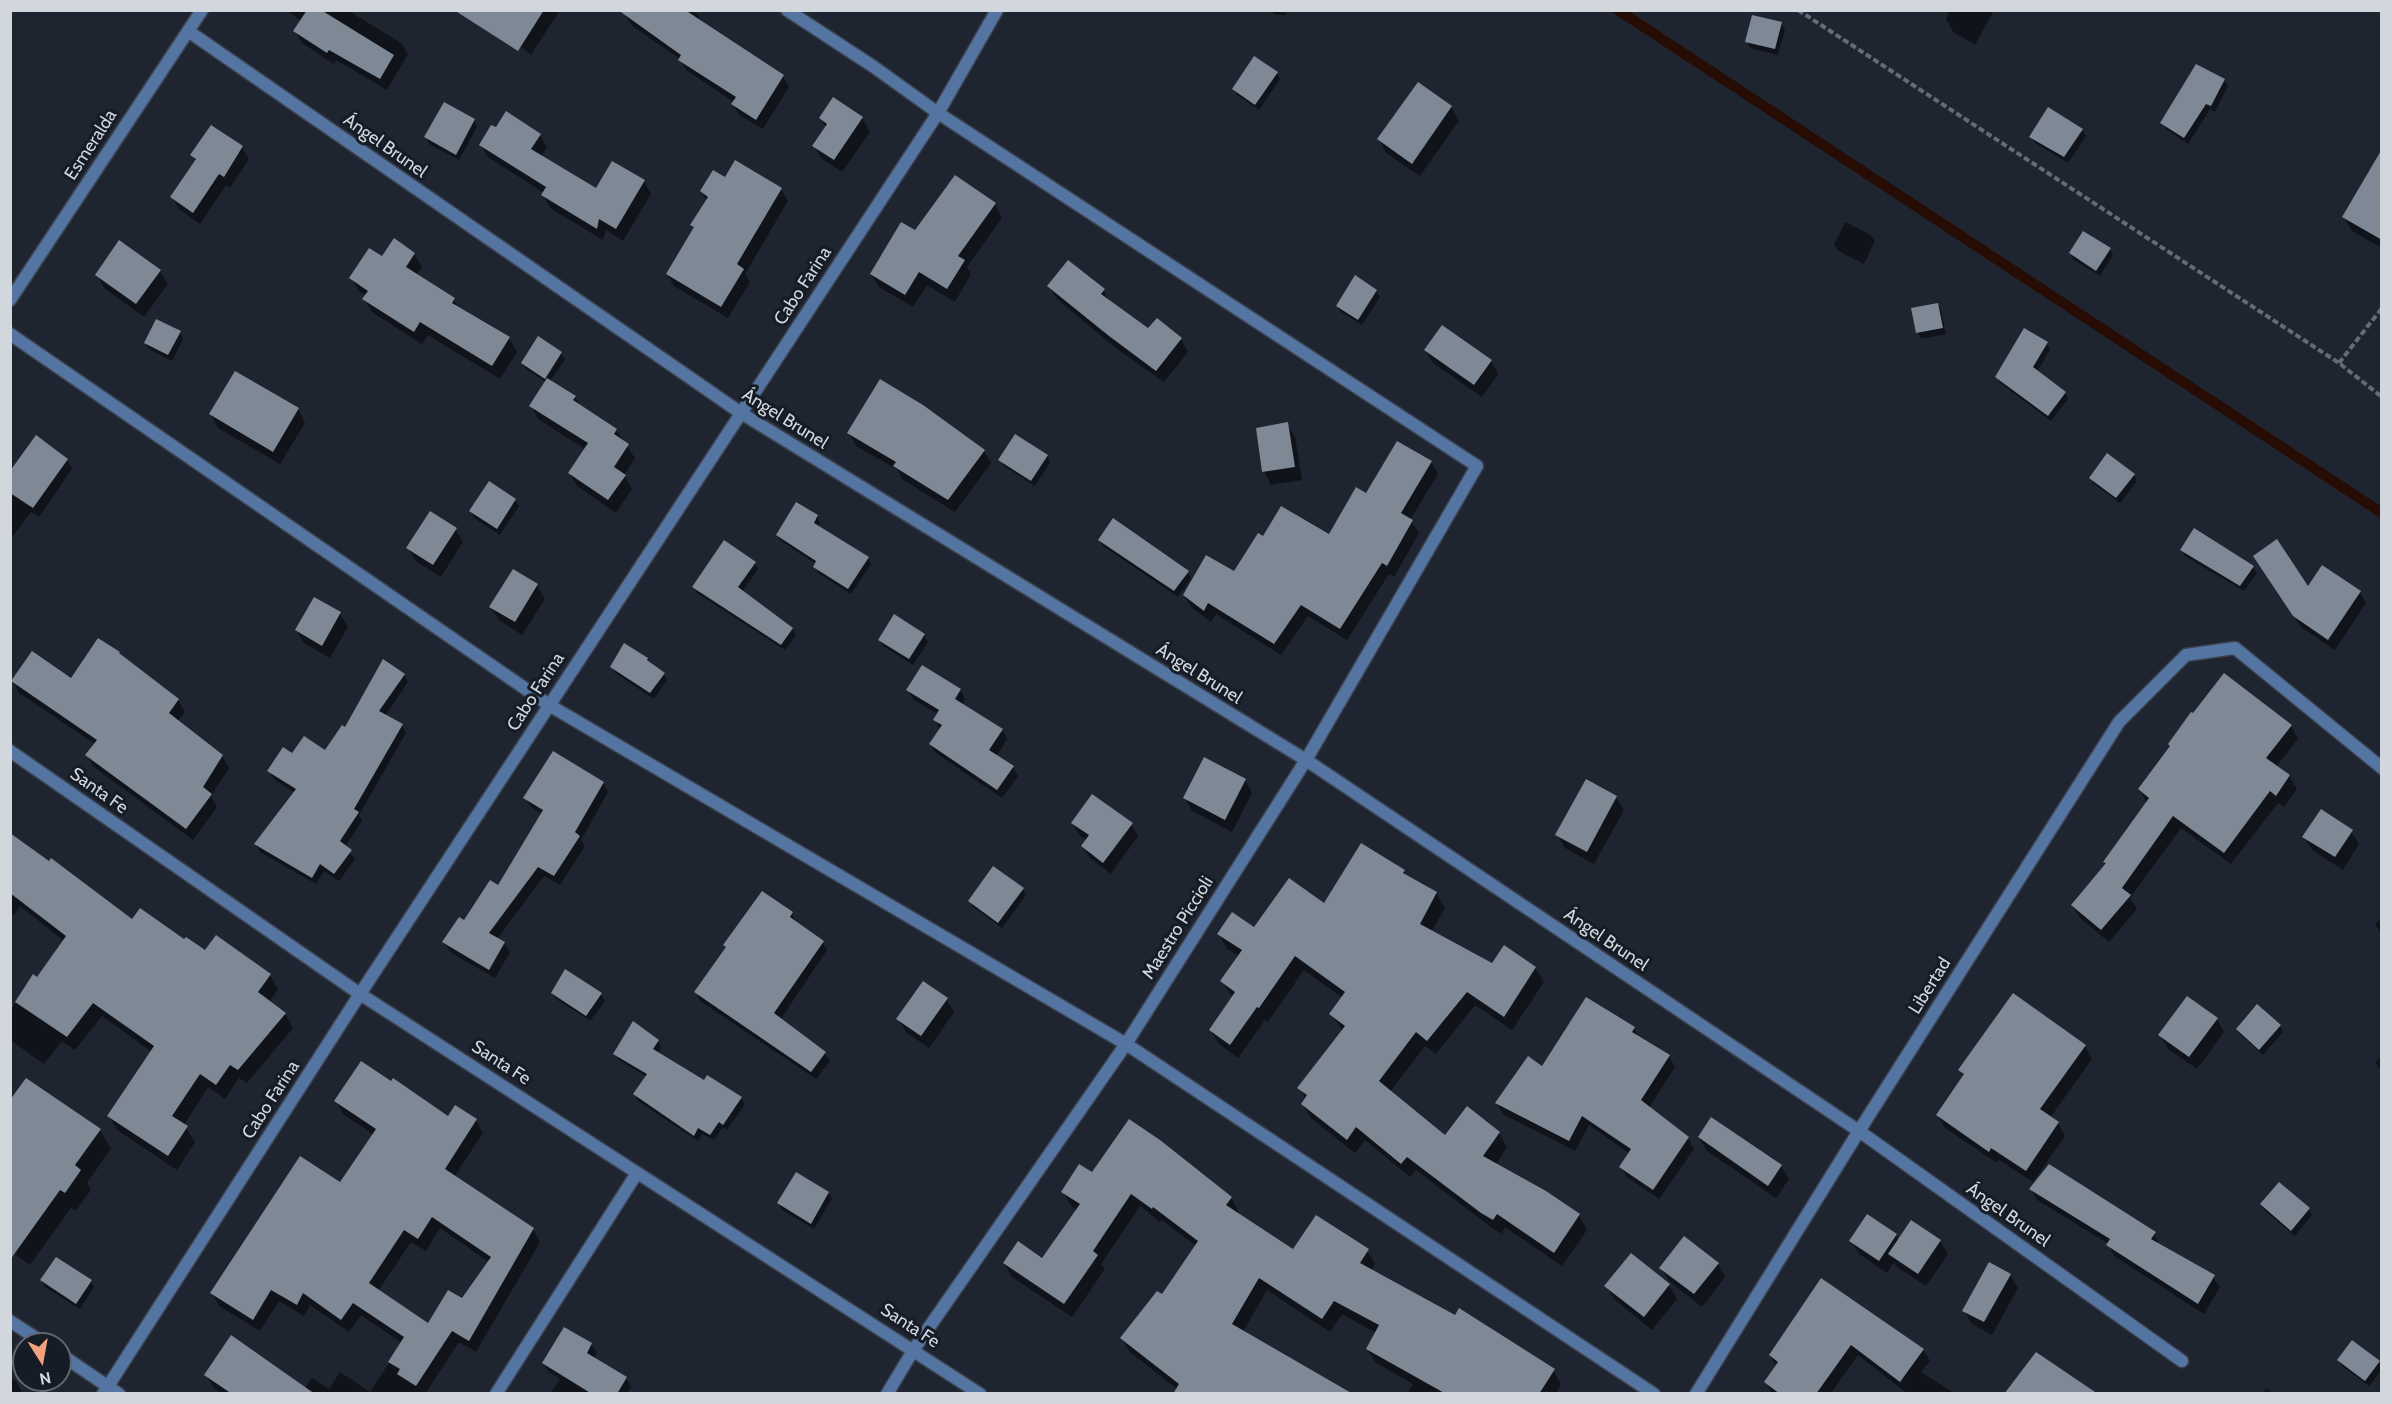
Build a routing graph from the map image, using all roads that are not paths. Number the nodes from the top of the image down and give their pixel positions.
1 (202, 10) edge
2 (787, 10) edge
3 (997, 10) edge
4 (188, 31) junction
5 (938, 113) junction
6 (10, 300) edge
7 (10, 334) edge
8 (741, 413) junction
9 (549, 705) junction
10 (10, 751) edge
11 (1306, 760) junction
12 (2382, 768) edge
13 (360, 994) junction
14 (1126, 1044) junction
15 (1859, 1131) junction
16 (637, 1173) junction
17 (10, 1321) edge
18 (27, 1332) edge
19 (914, 1349) junction
20 (2182, 1361) dead end
21 (72, 1363) edge
22 (106, 1390) edge
23 (119, 1394) edge
24 (496, 1394) edge
25 (887, 1394) edge
26 (980, 1394) edge
27 (1654, 1394) edge
28 (1696, 1394) edge

1 - 4 street, Esmeralda
2 - 5 street
3 - 5 street, Cabo Farina
4 - 6 street, Esmeralda
4 - 8 street, Ángel Brunel
5 - 8 street, Cabo Farina
5 - 11 street, Maestro Piccioli
7 - 9 street
8 - 9 street, Cabo Farina
8 - 11 street, Ángel Brunel
9 - 13 street, Cabo Farina
9 - 14 street
10 - 13 street, Santa Fe
11 - 14 street, Maestro Piccioli
11 - 15 street, Ángel Brunel
12 - 15 street, Libertad
13 - 16 street, Santa Fe
13 - 22 street, Cabo Farina
14 - 19 street, Maestro Piccioli
14 - 27 street
15 - 20 street, Ángel Brunel
15 - 28 street, Libertad
16 - 19 street, Santa Fe
16 - 24 street
17 - 18 street
19 - 25 street, Maestro Piccioli
19 - 26 street, Santa Fe
21 - 22 street
22 - 23 street

